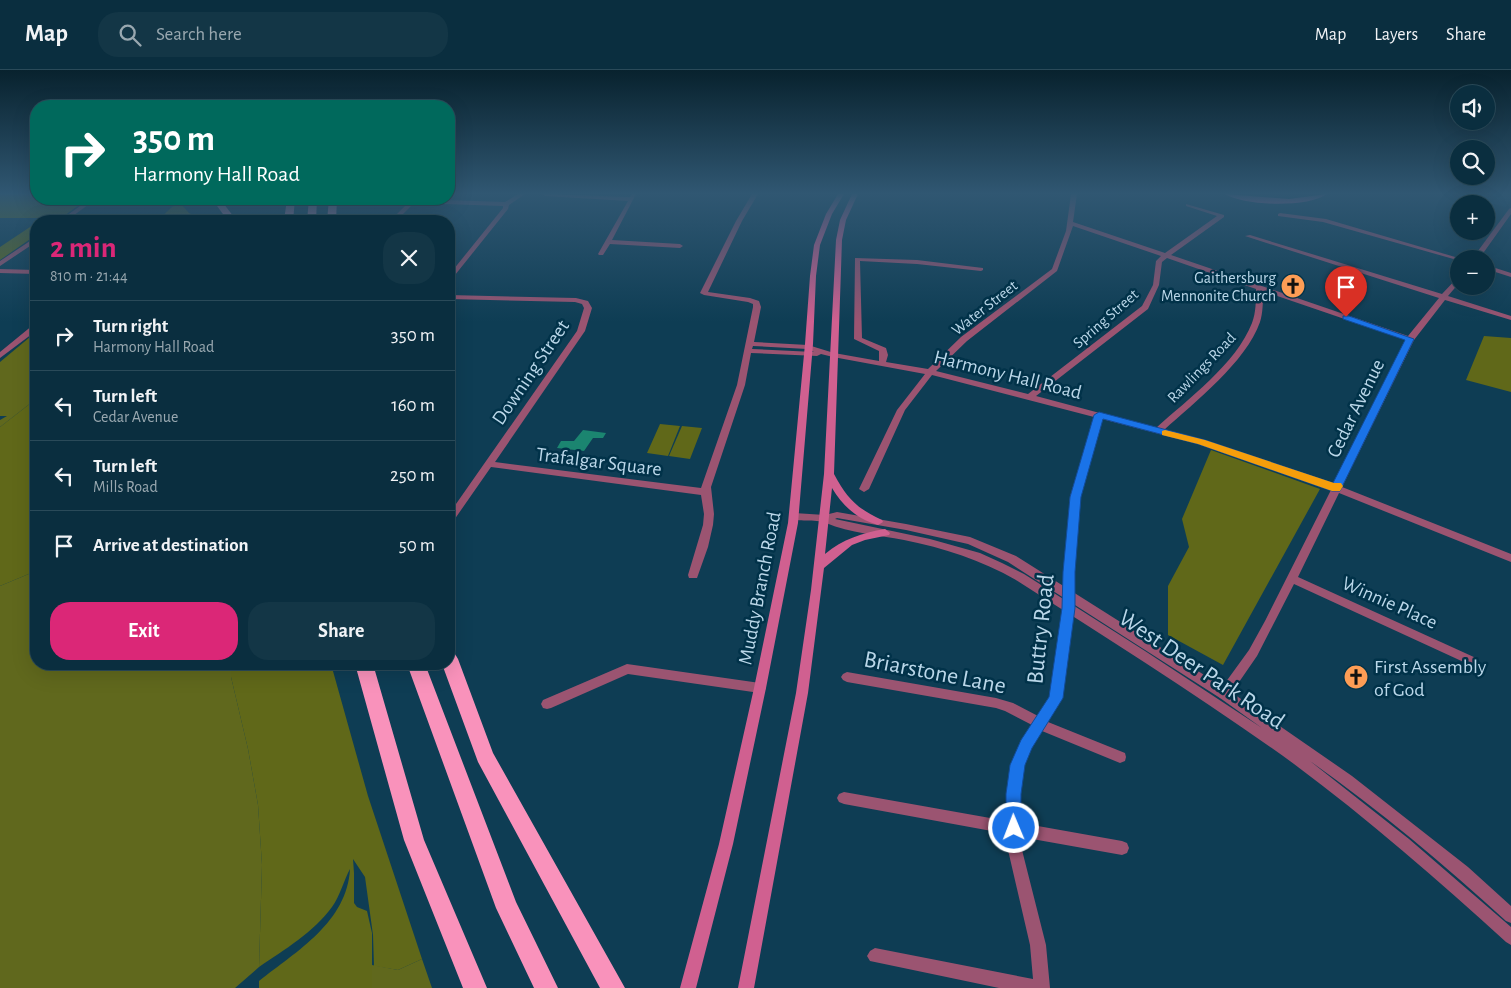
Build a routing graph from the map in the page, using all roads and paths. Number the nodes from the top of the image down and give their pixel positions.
1 (483, 237) edge
2 (611, 237) edge
3 (731, 237) edge
4 (820, 237) edge
5 (840, 237) edge
6 (1066, 237) edge
7 (1110, 237) edge
8 (1192, 237) edge
9 (1251, 237) edge
10 (1382, 237) edge
11 (1491, 237) edge
12 (608, 242) junction
13 (30, 243) edge
14 (680, 246) dead end
15 (1482, 250) edge
16 (601, 254) dead end
17 (1165, 256) junction
18 (1450, 256) edge
19 (0, 264) edge
20 (982, 269) dead end
21 (1495, 270) edge
22 (0, 271) edge
23 (30, 272) edge
24 (455, 272) edge
25 (1511, 275) edge
26 (1260, 288) junction
27 (1450, 288) edge
28 (455, 297) edge
29 (1441, 298) junction
30 (1511, 318) edge
31 (30, 332) edge
32 (1410, 339) junction
33 (750, 348) junction
34 (808, 351) junction
35 (833, 355) junction
36 (0, 356) edge
37 (882, 363) junction
38 (930, 372) junction
39 (1030, 397) junction
40 (1099, 415) junction
41 (1158, 431) junction
42 (489, 464) junction
43 (829, 474) junction
44 (1336, 488) junction
45 (864, 489) dead end
46 (705, 492) junction
47 (455, 512) edge
48 (794, 516) junction
49 (825, 518) junction
50 (878, 522) junction
51 (885, 533) junction
52 (1511, 558) edge
53 (819, 566) junction
54 (693, 575) dead end
55 (1292, 579) junction
56 (1069, 602) junction
57 (1472, 660) dead end
58 (366, 670) edge
59 (418, 670) edge
60 (453, 670) edge
61 (847, 677) dead end
62 (760, 688) junction
63 (1224, 694) junction
64 (547, 704) dead end
65 (1040, 723) junction
66 (1120, 757) dead end
67 (844, 798) dead end
68 (1014, 828) junction
69 (1122, 848) dead end
70 (1511, 916) edge
71 (1511, 937) edge
72 (875, 956) dead end
73 (475, 988) edge
74 (546, 988) edge
75 (612, 988) edge
76 (688, 988) edge
77 (746, 988) edge
78 (1040, 988) edge

1 - 24 street
2 - 12 street
3 - 33 street
4 - 34 main road, Muddy Branch Road
5 - 35 main road
6 - 38 street, Water Street
7 - 17 street
8 - 17 street
9 - 29 street
10 - 18 street
11 - 15 street
12 - 14 street
12 - 16 street
13 - 19 street
17 - 26 street
17 - 39 street, Spring Street
20 - 37 street
21 - 25 street
22 - 23 street
26 - 32 street
26 - 41 street, Rawlings Road
27 - 29 street, Cedar Avenue
28 - 42 street, Downing Street
29 - 30 street
29 - 32 street, Cedar Avenue
31 - 36 street
32 - 44 street, Cedar Avenue
33 - 34 street, Harmony Hall Road
33 - 46 street
34 - 35 street, Harmony Hall Road
34 - 48 main road, Muddy Branch Road
35 - 37 street, Harmony Hall Road
35 - 43 main road
37 - 38 street, Harmony Hall Road
38 - 39 street, Harmony Hall Road
38 - 45 street, Water Street
39 - 40 street, Harmony Hall Road
40 - 41 street, Harmony Hall Road
40 - 56 street, Buttry Road
41 - 44 street, Harmony Hall Road
42 - 46 street, Trafalgar Square
42 - 47 street, Downing Street
43 - 49 main road
43 - 50 main road
44 - 52 street, Harmony Hall Road
44 - 55 street, Cedar Avenue
46 - 54 street
48 - 49 street, West Deer Park Road
48 - 62 main road, Muddy Branch Road
49 - 50 street, West Deer Park Road
49 - 51 street, West Deer Park Road
49 - 53 main road
50 - 56 street, West Deer Park Road
51 - 53 main road
51 - 56 street, West Deer Park Road
53 - 77 main road
55 - 57 street, Winnie Place
55 - 63 street, Cedar Avenue
56 - 63 street, West Deer Park Road
56 - 65 street, Buttry Road
56 - 71 street, West Deer Park Road
58 - 73 highway
59 - 74 highway
60 - 75 highway
61 - 65 street, Briarstone Lane
62 - 64 street
62 - 76 main road, Muddy Branch Road
63 - 70 street, West Deer Park Road
65 - 66 street, Briarstone Lane
65 - 68 street, Buttry Road
67 - 68 street
68 - 69 street
68 - 78 street, Buttry Road
72 - 78 street

